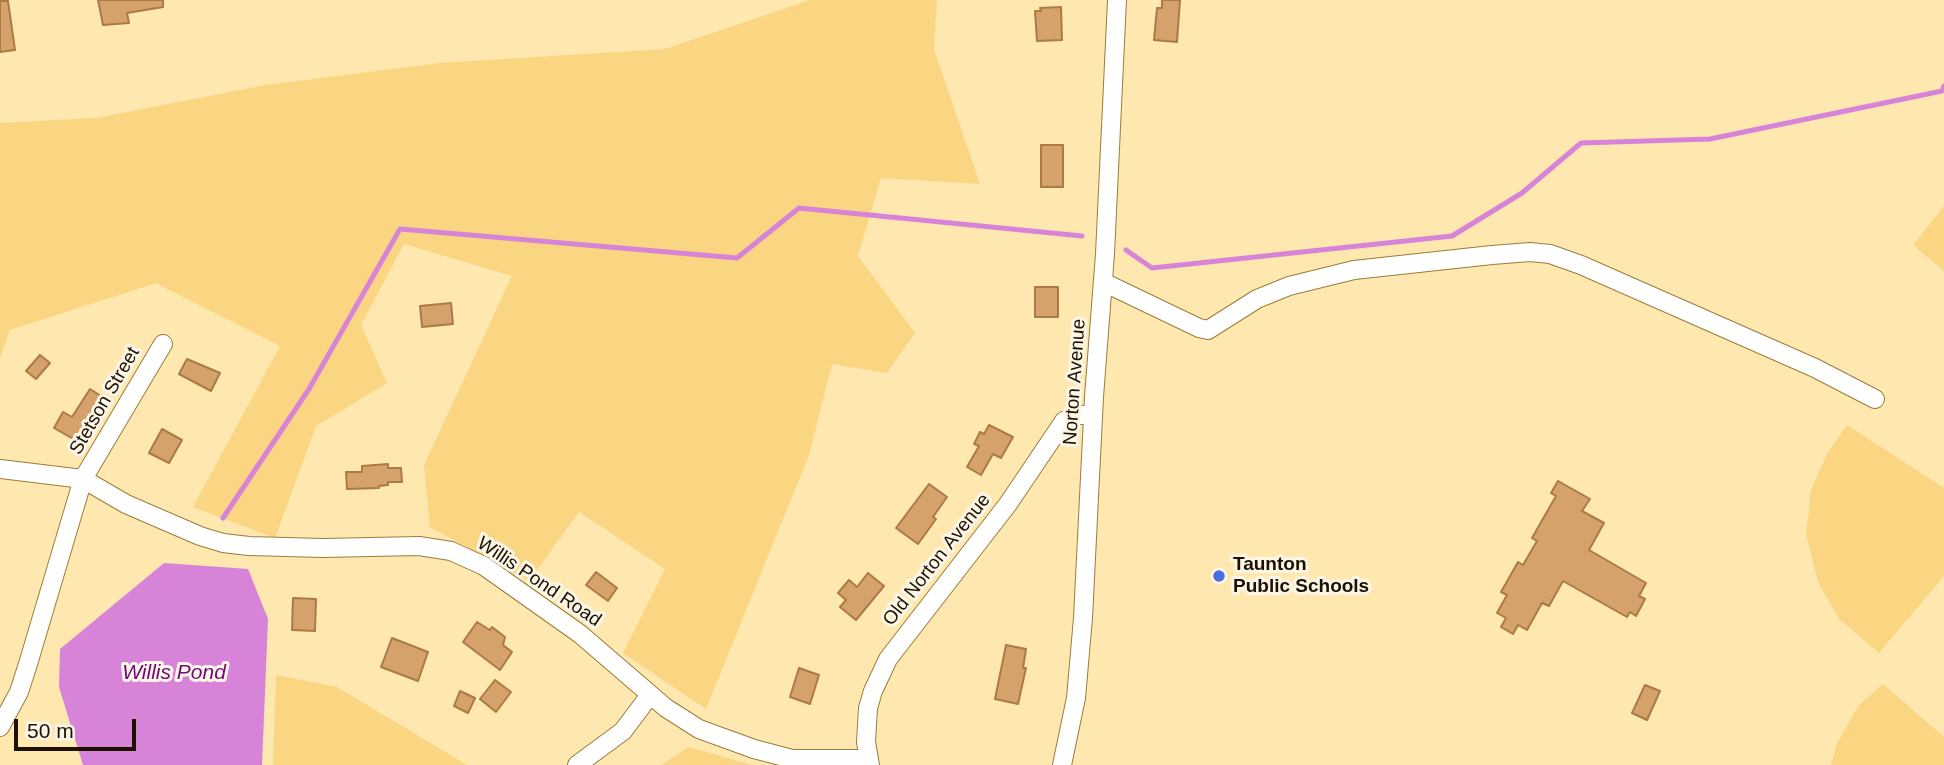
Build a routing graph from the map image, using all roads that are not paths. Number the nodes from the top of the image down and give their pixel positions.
1 (1117, 0) edge
2 (1103, 282) junction
3 (163, 344) dead end
4 (1875, 399) dead end
5 (1093, 415) junction
6 (0, 469) edge
7 (83, 479) junction
8 (650, 695) junction
9 (0, 727) edge
10 (869, 762) edge
11 (577, 765) edge
12 (1062, 765) edge

1 - 2 street, Norton Avenue
2 - 4 street
2 - 5 street, Norton Avenue
3 - 7 street, Stetson Street
5 - 10 street, Old Norton Avenue
5 - 12 street, Norton Avenue
6 - 7 street, Willis Pond Road
7 - 8 street, Willis Pond Road
7 - 9 street, Stetson Street
8 - 10 street, Willis Pond Road
8 - 11 street

